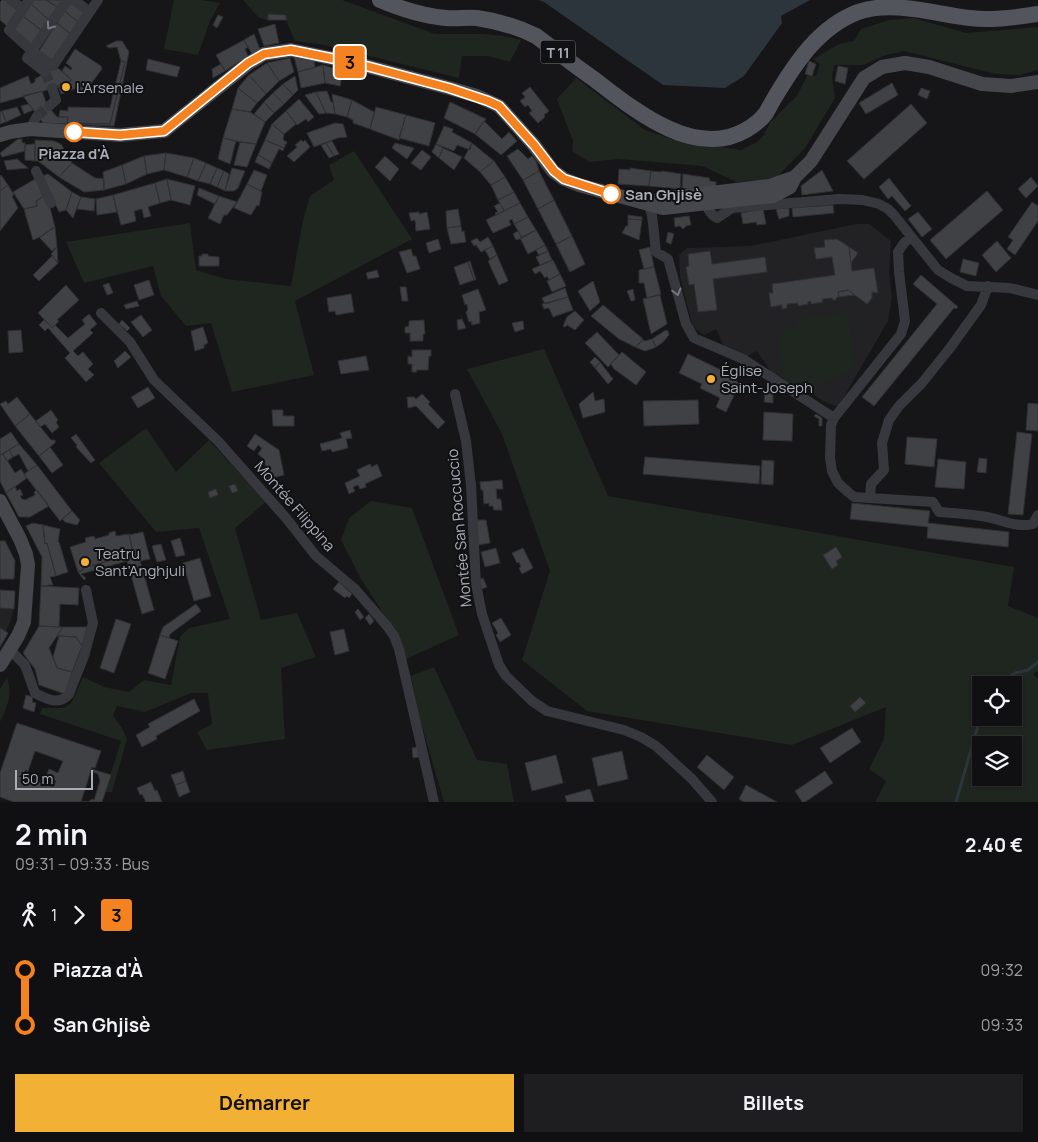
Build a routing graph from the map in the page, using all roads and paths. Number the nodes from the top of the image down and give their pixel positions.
1 (11, 0) edge
2 (29, 0) edge
3 (67, 0) edge
4 (74, 0) edge
5 (98, 0) edge
6 (380, 0) edge
7 (23, 9) junction
8 (90, 12) junction
9 (1038, 14) edge
10 (32, 51) junction
11 (1038, 82) edge
12 (52, 88) tunnel mouth
13 (49, 106) tunnel mouth
14 (36, 116) tunnel mouth
15 (30, 129) junction
16 (0, 135) edge
17 (36, 171) dead end
18 (706, 199) junction
19 (51, 203) dead end
20 (648, 203) junction
21 (911, 237) junction
22 (988, 286) junction
23 (1038, 295) edge
24 (100, 313) dead end
25 (455, 394) dead end
26 (834, 418) junction
27 (870, 498) junction
28 (0, 501) edge
29 (1038, 516) edge
30 (86, 590) dead end
31 (10, 650) junction
32 (0, 665) edge
33 (434, 802) edge
34 (712, 802) edge

1 - 7 street
2 - 7 street
3 -> 10 street
4 - 8 street
5 - 8 street
6 - 9 main road, T 11
7 - 10 street
8 - 10 street
11 - 18 main road
12 - 13 street
14 - 15 street
15 - 16 main road
15 - 20 main road
17 - 19 street
18 - 20 main road
18 - 21 street
20 -> 26 street
21 - 22 street
21 - 26 street
22 - 23 street
22 - 27 street
24 - 33 street, Montée Filippina
25 - 34 street, Montée San Roccuccio
26 - 27 street
27 - 29 street
28 - 31 main road
30 - 31 street
31 - 32 main road

